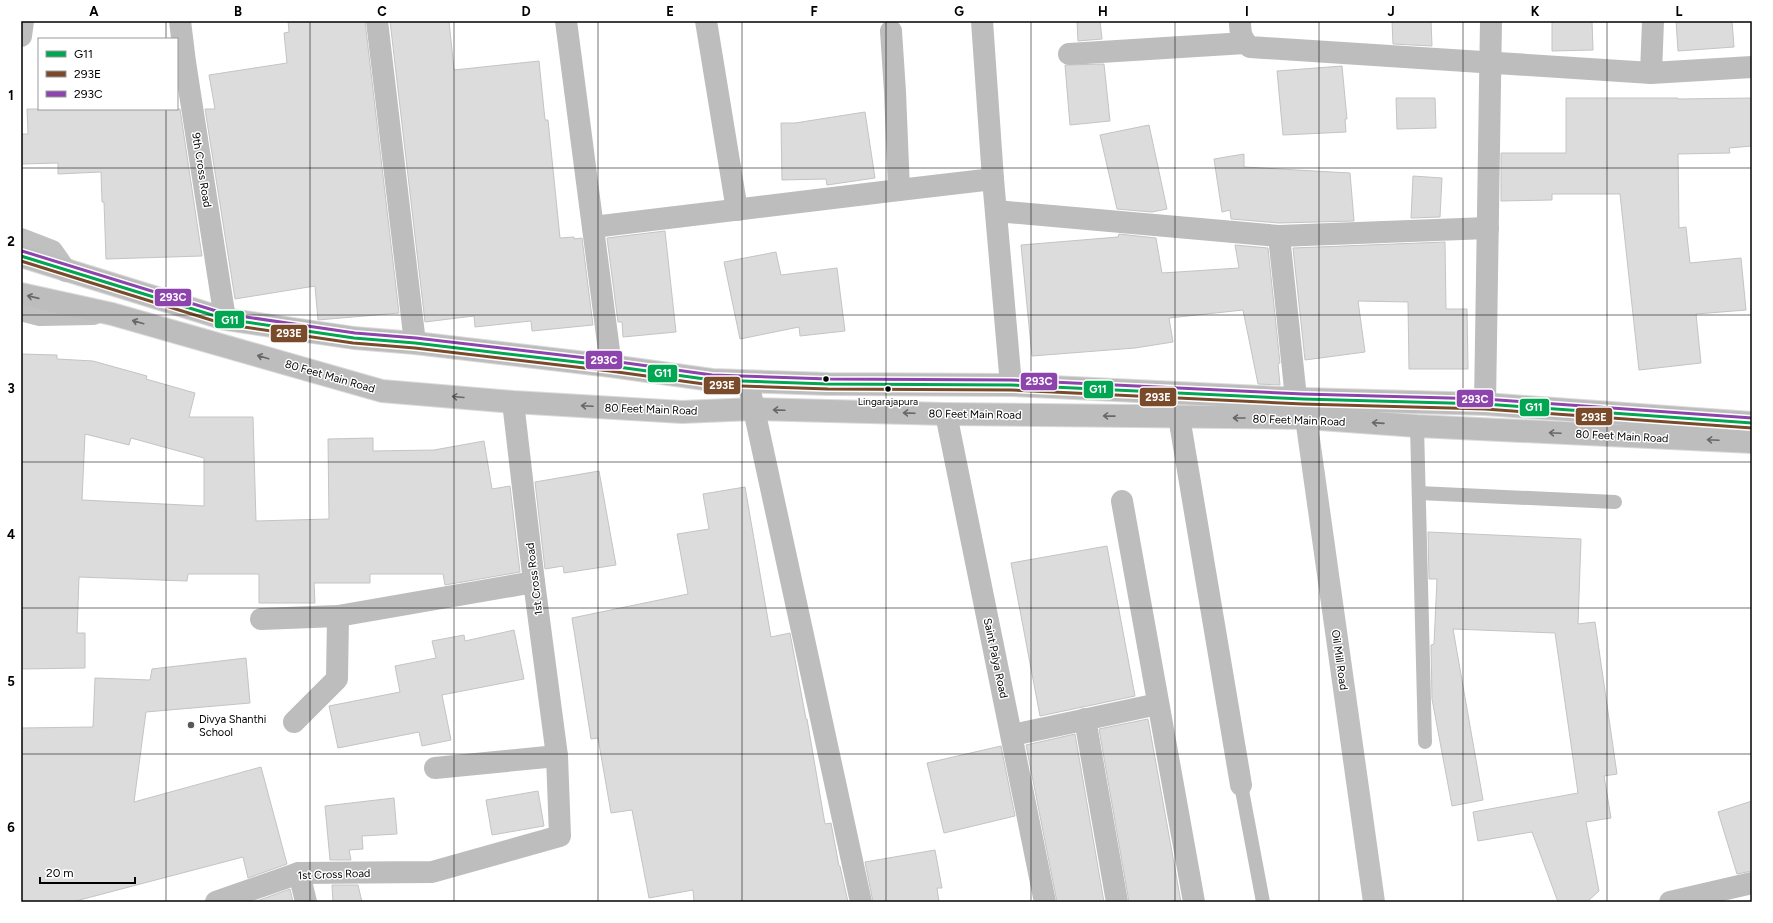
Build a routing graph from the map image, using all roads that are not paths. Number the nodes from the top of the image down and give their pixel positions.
1 (23, 21) edge
2 (180, 21) edge
3 (377, 21) edge
4 (566, 21) edge
5 (706, 21) edge
6 (982, 21) edge
7 (1240, 21) edge
8 (1491, 21) edge
9 (1653, 21) edge
10 (891, 31) dead end
11 (21, 36) edge
12 (1245, 43) junction
13 (1069, 54) dead end
14 (1491, 62) junction
15 (1752, 67) edge
16 (1651, 73) junction
17 (993, 179) junction
18 (899, 190) junction
19 (737, 210) junction
20 (996, 211) junction
21 (593, 227) junction
22 (1488, 228) junction
23 (1279, 236) junction
24 (21, 239) edge
25 (26, 258) edge
26 (66, 271) junction
27 (21, 294) edge
28 (21, 310) edge
29 (112, 314) junction
30 (225, 319) junction
31 (415, 343) junction
32 (611, 366) junction
33 (748, 382) junction
34 (1012, 385) junction
35 (1296, 398) junction
36 (514, 402) junction
37 (1485, 404) junction
38 (754, 409) junction
39 (946, 414) junction
40 (1179, 418) junction
41 (1306, 418) junction
42 (1752, 423) edge
43 (1417, 426) junction
44 (1752, 442) edge
45 (1419, 493) junction
46 (1122, 501) dead end
47 (1615, 502) dead end
48 (534, 582) junction
49 (338, 616) junction
50 (261, 619) dead end
51 (1158, 704) junction
52 (1085, 719) junction
53 (294, 722) dead end
54 (1012, 735) junction
55 (1425, 742) dead end
56 (557, 756) junction
57 (435, 768) dead end
58 (1241, 786) joint
59 (299, 874) junction
60 (1752, 883) edge
61 (216, 902) edge
62 (306, 902) edge
63 (861, 902) edge
64 (1045, 902) edge
65 (1117, 902) edge
66 (1194, 902) edge
67 (1263, 902) edge
68 (1374, 902) edge
69 (1670, 902) edge

1 - 11 street
2 - 30 street, 9th Cross Road
3 - 31 street
4 - 21 street
5 - 19 street
6 - 17 street
7 - 12 street
8 - 14 street
9 - 16 street
10 - 18 street
12 - 13 street
12 - 14 street
14 - 16 street
14 - 22 street
15 - 16 street
17 - 18 street
17 - 20 street
18 - 19 street
19 - 21 street
20 - 23 street
20 - 34 street
21 - 32 street
22 - 23 street
22 - 37 street
23 - 35 street
24 - 26 street
25 - 26 street, 80 Feet Main Road
26 - 30 street, 80 Feet Main Road
29 -> 27 street, 80 Feet Main Road
28 - 29 street
36 -> 29 street, 80 Feet Main Road
30 - 31 street, 80 Feet Main Road
31 - 32 street, 80 Feet Main Road
32 - 33 street, 80 Feet Main Road
33 - 34 street, 80 Feet Main Road
33 - 38 street
34 - 35 street, 80 Feet Main Road
35 - 37 street, 80 Feet Main Road
38 -> 36 street, 80 Feet Main Road
36 - 48 street, 1st Cross Road
37 - 42 street, 80 Feet Main Road
39 -> 38 street, 80 Feet Main Road
38 - 63 street
40 -> 39 street, 80 Feet Main Road
39 - 54 street, Saint Palya Road
41 -> 40 street, 80 Feet Main Road
40 - 58 street
43 -> 41 street, 80 Feet Main Road
41 - 68 street, Oil Mill Road
44 -> 43 street, 80 Feet Main Road
43 - 45 lane
45 - 47 lane
45 - 55 lane
46 - 51 street
48 - 49 street
48 - 56 street, 1st Cross Road
49 - 50 street
49 - 53 street
51 - 52 street
51 - 66 street
52 - 54 street
52 - 65 street
54 - 64 street, Saint Palya Road
56 - 57 street
56 - 59 street, 1st Cross Road
58 - 67 lane
59 - 61 street, 1st Cross Road
59 - 62 street
60 - 69 street

